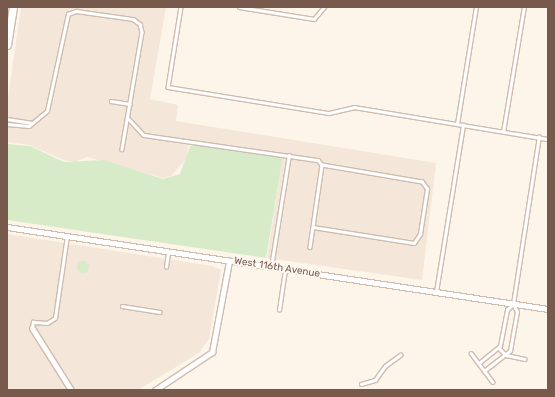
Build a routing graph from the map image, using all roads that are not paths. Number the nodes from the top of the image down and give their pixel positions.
1 (13, 7) edge
2 (181, 7) edge
3 (239, 7) edge
4 (324, 7) edge
5 (476, 7) edge
6 (524, 7) edge
7 (7, 45) edge
8 (111, 101) dead end
9 (130, 104) junction
10 (127, 118) junction
11 (7, 119) edge
12 (31, 123) junction
13 (7, 124) edge
14 (457, 124) junction
15 (463, 125) junction
16 (503, 132) junction
17 (539, 137) junction
18 (548, 139) edge
19 (122, 149) dead end
20 (289, 156) junction
21 (322, 165) junction
22 (7, 227) edge
23 (313, 227) junction
24 (67, 236) junction
25 (310, 247) dead end
26 (168, 251) junction
27 (229, 261) junction
28 (166, 267) dead end
29 (271, 267) junction
30 (285, 269) junction
31 (436, 292) junction
32 (513, 304) junction
33 (122, 306) dead end
34 (548, 309) edge
35 (279, 310) dead end
36 (160, 312) dead end
37 (32, 328) joint
38 (499, 348) junction
39 (471, 353) dead end
40 (400, 355) dead end
41 (506, 355) junction
42 (525, 359) dead end
43 (479, 363) junction
44 (484, 371) junction
45 (493, 382) dead end
46 (361, 384) dead end
47 (71, 390) edge
48 (155, 390) edge

1 - 7 street
2 - 14 lane
3 - 4 lane
5 - 14 lane
6 - 16 lane
8 - 9 lane
9 - 10 lane
9 - 12 lane
10 - 19 lane
10 - 20 lane
11 - 12 lane
12 - 13 lane
14 - 15 lane
15 - 16 lane
15 - 31 lane
16 - 17 lane
17 - 18 lane
17 - 32 lane
20 - 21 lane
20 - 29 lane
21 - 23 lane
21 - 23 lane
22 - 24 street, West 116th Avenue
23 - 25 lane
24 - 26 street, West 116th Avenue
24 - 37 lane
26 - 27 street, West 116th Avenue
26 - 28 lane
27 - 29 street, West 116th Avenue
27 - 48 street
29 - 30 street, West 116th Avenue
30 - 31 street, West 116th Avenue
30 - 35 lane
31 - 32 street, West 116th Avenue
32 - 34 street, West 116th Avenue
32 - 38 lane
32 - 41 lane
33 - 36 lane
37 - 47 street
38 - 41 lane
38 - 43 lane
39 - 43 lane
40 - 46 lane
41 - 42 lane
41 - 44 lane
43 - 44 lane
44 - 45 lane

